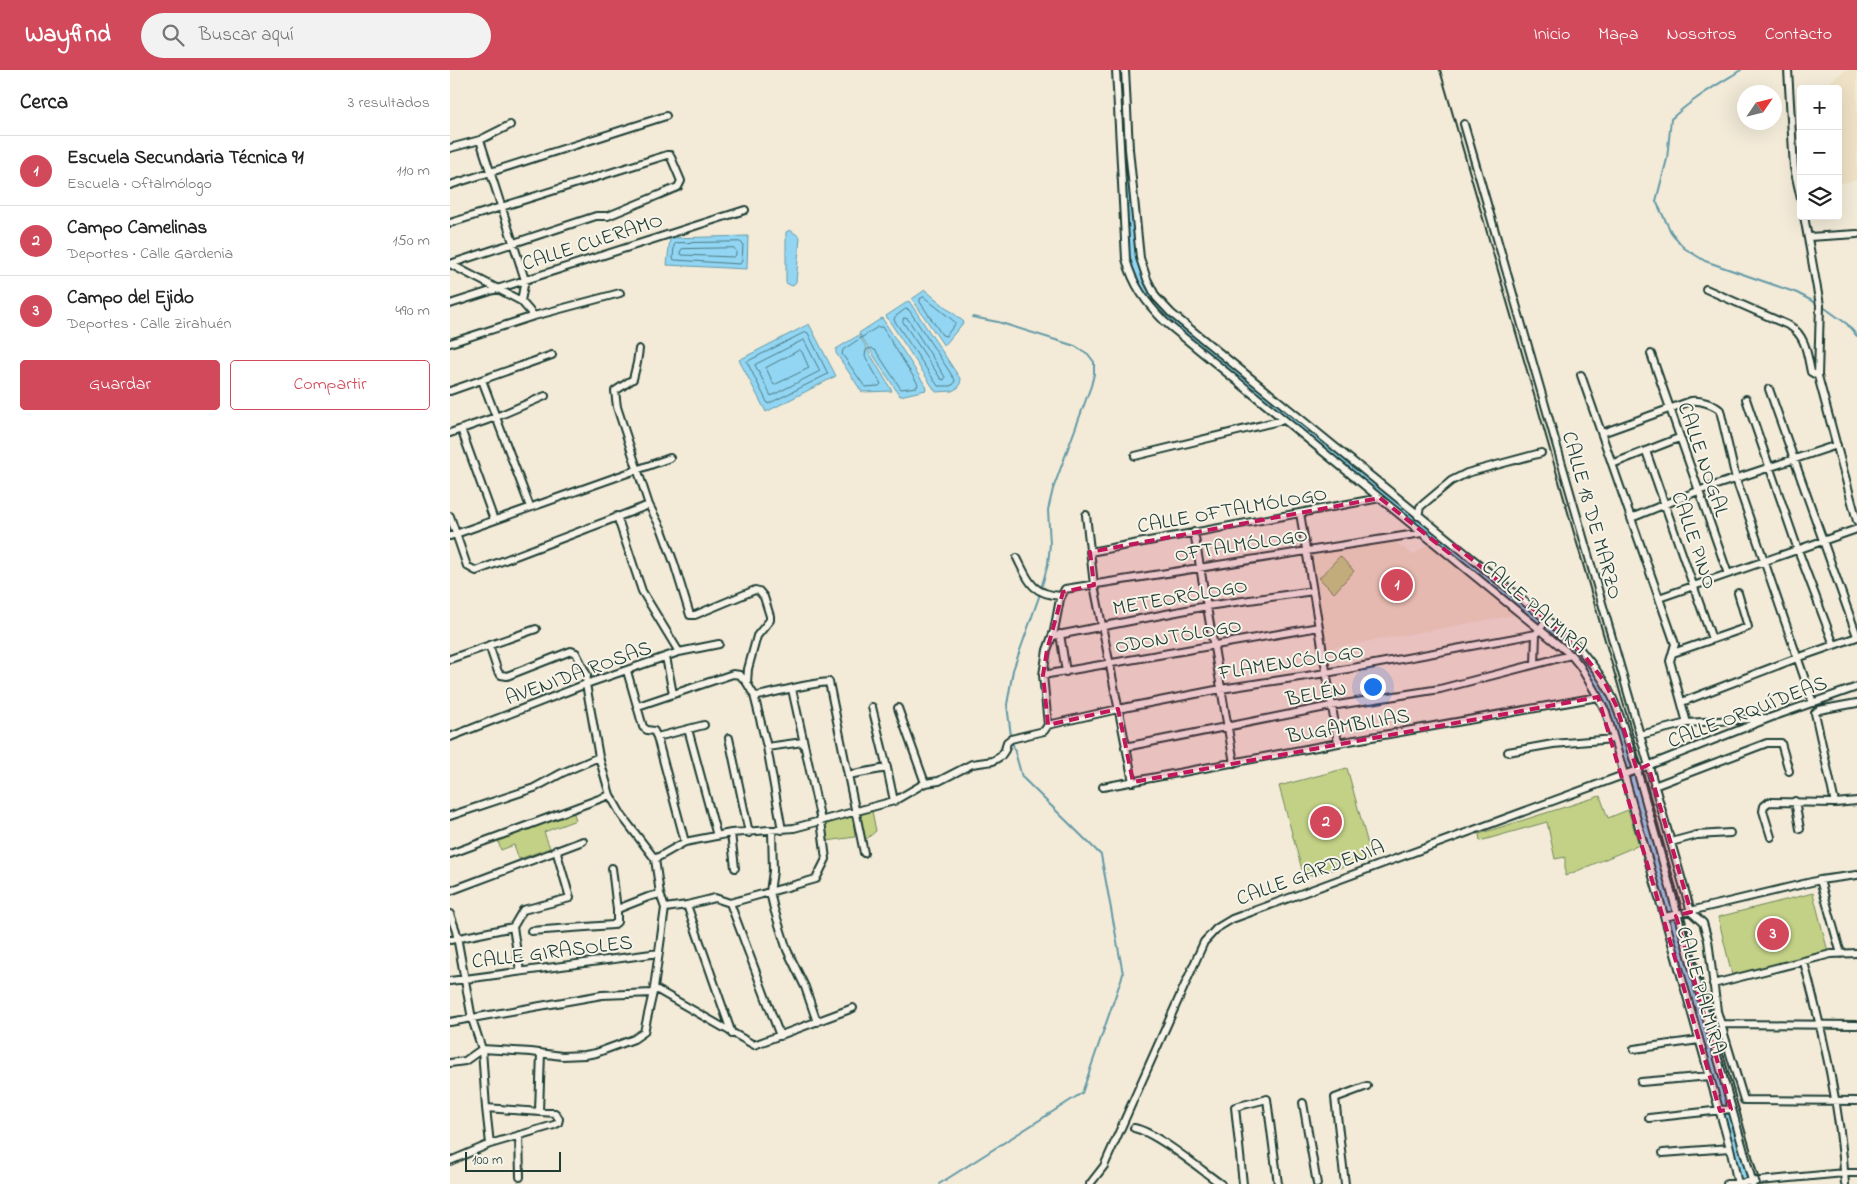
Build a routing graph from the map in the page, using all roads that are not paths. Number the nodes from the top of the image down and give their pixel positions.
1 (1116, 70) edge
2 (1125, 70) edge
3 (1788, 70) edge
4 (666, 116) dead end
5 (1464, 124) dead end
6 (510, 125) dead end
7 (480, 140) junction
8 (450, 148) edge
9 (490, 172) junction
10 (1797, 181) edge
11 (450, 185) edge
12 (501, 207) junction
13 (745, 210) dead end
14 (1805, 220) edge
15 (450, 223) edge
16 (1857, 234) edge
17 (1809, 237) junction
18 (513, 243) junction
19 (450, 264) edge
20 (525, 280) junction
21 (496, 288) junction
22 (1706, 289) dead end
23 (620, 293) dead end
24 (521, 301) junction
25 (450, 304) edge
26 (534, 316) junction
27 (450, 343) edge
28 (639, 349) dead end
29 (1651, 354) dead end
30 (552, 356) dead end
31 (1580, 375) dead end
32 (1818, 376) junction
33 (482, 380) junction
34 (1769, 389) dead end
35 (450, 391) edge
36 (545, 396) dead end
37 (1746, 399) dead end
38 (1669, 408) junction
39 (496, 416) junction
40 (1283, 420) junction
41 (461, 428) junction
42 (1602, 432) junction
43 (450, 433) edge
44 (1679, 438) junction
45 (1836, 445) junction
46 (1646, 451) junction
47 (1542, 453) dead end
48 (1135, 456) dead end
49 (670, 458) dead end
50 (1794, 459) junction
51 (1612, 464) junction
52 (1770, 468) junction
53 (637, 469) junction
54 (1736, 479) junction
55 (1698, 491) junction
56 (1380, 498) junction
57 (1665, 504) junction
58 (648, 505) junction
59 (530, 507) junction
60 (1300, 513) junction
61 (1086, 515) dead end
62 (450, 516) edge
63 (617, 516) junction
64 (1418, 516) junction
65 (1631, 518) junction
66 (494, 520) junction
67 (1857, 521) edge
68 (1857, 529) edge
69 (1194, 532) junction
70 (1422, 533) junction
71 (453, 535) edge
72 (1824, 541) junction
73 (1451, 549) junction
74 (1306, 550) junction
75 (1798, 550) junction
76 (1090, 552) junction
77 (1017, 558) dead end
78 (1765, 561) junction
79 (1200, 567) junction
80 (1728, 574) junction
81 (1094, 585) junction
82 (1694, 586) junction
83 (1313, 591) junction
84 (1738, 593) dead end
85 (1061, 596) junction
86 (1659, 598) junction
87 (1207, 606) junction
88 (1542, 626) junction
89 (1102, 627) junction
90 (1319, 627) junction
91 (536, 629) dead end
92 (1060, 634) junction
93 (1053, 636) junction
94 (1857, 636) edge
95 (1712, 639) junction
96 (719, 644) dead end
97 (489, 645) junction
98 (1834, 645) junction
99 (1214, 646) junction
100 (679, 652) junction
101 (1673, 653) junction
102 (1571, 655) junction
103 (666, 657) junction
104 (1797, 658) junction
105 (450, 659) edge
106 (1109, 664) junction
107 (1535, 664) junction
108 (627, 671) junction
109 (1066, 672) junction
110 (1326, 673) junction
111 (1043, 675) junction
112 (747, 683) junction
113 (586, 684) junction
114 (1857, 687) edge
115 (792, 689) junction
116 (1221, 689) junction
117 (673, 694) junction
118 (754, 695) junction
119 (1598, 697) junction
120 (1682, 702) junction
121 (1813, 702) junction
122 (1857, 703) edge
123 (638, 706) junction
124 (1332, 706) junction
125 (872, 707) dead end
126 (898, 708) dead end
127 (1118, 709) junction
128 (1772, 717) junction
129 (1687, 723) junction
130 (704, 725) dead end
131 (1048, 725) junction
132 (1228, 727) junction
133 (688, 729) junction
134 (1640, 735) junction
135 (450, 737) edge
136 (657, 737) junction
137 (729, 738) dead end
138 (1614, 739) junction
139 (803, 742) junction
140 (1338, 743) junction
141 (768, 747) junction
142 (1125, 747) junction
143 (1508, 752) dead end
144 (599, 757) junction
145 (1234, 763) junction
146 (1648, 765) junction
147 (886, 768) junction
148 (1636, 770) junction
149 (1789, 771) dead end
150 (1625, 773) junction
151 (848, 775) junction
152 (1133, 782) junction
153 (925, 783) junction
154 (1654, 786) junction
155 (1103, 787) dead end
156 (610, 794) junction
157 (894, 801) junction
158 (1795, 801) junction
159 (1857, 801) edge
160 (1835, 802) junction
161 (855, 812) junction
162 (450, 816) edge
163 (821, 821) junction
164 (1800, 829) dead end
165 (782, 830) junction
166 (772, 831) junction
167 (749, 832) junction
168 (1730, 832) dead end
169 (731, 834) junction
170 (717, 836) junction
171 (1771, 837) dead end
172 (584, 841) dead end
173 (685, 842) junction
174 (1671, 842) junction
175 (556, 850) junction
176 (864, 853) dead end
177 (450, 854) edge
178 (655, 860) junction
179 (612, 868) dead end
180 (735, 868) dead end
181 (1857, 875) edge
182 (1820, 880) junction
183 (450, 890) edge
184 (770, 892) junction
185 (660, 894) junction
186 (730, 903) junction
187 (687, 905) junction
188 (665, 908) junction
189 (616, 910) junction
190 (1691, 912) junction
191 (450, 914) edge
192 (1676, 916) junction
193 (1665, 917) junction
194 (451, 922) edge
195 (513, 927) junction
196 (532, 931) dead end
197 (454, 939) edge
198 (1857, 953) edge
199 (659, 954) junction
200 (1841, 954) junction
201 (1804, 962) junction
202 (520, 971) junction
203 (464, 978) junction
204 (450, 981) edge
205 (1713, 984) junction
206 (653, 991) junction
207 (853, 1008) dead end
208 (472, 1018) junction
209 (450, 1022) edge
210 (817, 1022) junction
211 (1722, 1024) junction
212 (1820, 1024) junction
213 (1857, 1025) edge
214 (1709, 1030) junction
215 (1698, 1032) junction
216 (732, 1034) junction
217 (780, 1036) junction
218 (1699, 1040) junction
219 (482, 1049) junction
220 (1634, 1049) dead end
221 (541, 1053) junction
222 (450, 1064) edge
223 (1710, 1076) junction
224 (1641, 1082) dead end
225 (1368, 1086) dead end
226 (1835, 1101) junction
227 (1857, 1101) edge
228 (1303, 1103) dead end
229 (486, 1108) junction
230 (1731, 1109) junction
231 (538, 1111) junction
232 (1720, 1111) junction
233 (1649, 1118) dead end
234 (1134, 1128) dead end
235 (519, 1135) junction
236 (490, 1144) junction
237 (1730, 1148) junction
238 (1663, 1153) dead end
239 (450, 1160) edge
240 (1844, 1173) junction
241 (1857, 1173) edge
242 (520, 1177) dead end
243 (1751, 1182) edge
244 (1739, 1183) edge
245 (1090, 1184) edge
246 (1221, 1184) edge
247 (1243, 1184) edge
248 (1278, 1184) edge
249 (1317, 1184) edge
250 (1346, 1184) edge
251 (1727, 1184) edge
252 (1845, 1184) edge

1 - 40 street, CALLE PALMIRA
2 - 64 street
3 - 10 street
4 - 9 street
5 - 134 street, CALLE 18 DE MARZO
6 - 7 street
7 - 8 street
7 - 9 street
9 - 11 street
9 - 12 street
12 - 15 street
12 - 18 street
12 - 18 street
13 - 20 street, CALLE CUERAMO
14 - 17 street
16 - 17 street
17 - 32 street
18 - 19 street
18 - 20 street
19 - 21 street
20 - 21 street, CALLE CUERAMO
20 - 24 street
21 - 24 street
21 - 25 street, CALLE CUERAMO
22 - 32 street
23 - 26 street
24 - 26 street
26 - 27 street
28 - 53 street
29 - 38 street, CALLE NOGAL
30 - 33 street
31 - 42 street
32 - 45 street
33 - 35 street
33 - 39 street
34 - 50 street
36 - 39 street
37 - 52 street
38 - 42 street
38 - 44 street, CALLE NOGAL
38 - 54 street
39 - 41 street
39 - 59 street
40 - 48 street
40 - 56 street, CALLE PALMIRA
41 - 43 street
41 - 66 street
42 - 51 street
44 - 46 street
44 - 55 street, CALLE NOGAL
45 - 50 street
45 - 67 street
46 - 51 street
46 - 57 street, CALLE PINO
47 - 64 street
49 - 53 street
50 - 52 street
50 - 72 street
51 - 65 street
52 - 54 street
52 - 75 street
53 - 58 street
53 - 59 street
54 - 55 street
54 - 78 street
55 - 57 street
55 - 80 street, CALLE NOGAL
56 - 60 street, CALLE OFTALMÓLOGO
56 - 70 street, CALLE PALMIRA
57 - 65 street
57 - 82 street, CALLE PINO
58 - 63 street
58 - 112 street
59 - 66 street
60 - 69 street, CALLE OFTALMÓLOGO
60 - 74 street
61 - 76 street
62 - 71 street
63 - 71 street
63 - 100 street
64 - 73 street
65 - 86 street
66 - 71 street
68 - 72 street
69 - 76 street, CALLE OFTALMÓLOGO
69 - 79 street
70 - 73 street, CALLE PALMIRA
70 - 74 street, OFTALMÓLOGO
72 - 75 street
72 - 94 street
73 - 88 street, CALLE PALMIRA
73 - 88 street
74 - 79 street, OFTALMÓLOGO
74 - 83 street
75 - 78 street
75 - 98 street
76 - 81 street
77 - 85 street
78 - 80 street
78 - 104 street
79 - 81 street, OFTALMÓLOGO
79 - 87 street
80 - 82 street
81 - 85 street, OFTALMÓLOGO
81 - 89 street
82 - 86 street
82 - 95 street, CALLE PINO
83 - 87 street, METEORÓLOGO
83 - 90 street
84 - 95 street
85 - 93 street
86 - 101 street
87 - 89 street, METEORÓLOGO
87 - 99 street
88 - 102 street, CALLE PALMIRA
88 - 107 street
88 - 110 street, FLAMENCÓLOGO
88 - 148 street
89 - 92 street, METEORÓLOGO
89 - 106 street
90 - 99 street, ODONTÓLOGO
90 - 110 street
91 - 97 street
92 - 93 street, METEORÓLOGO
92 - 109 street
93 - 111 street
94 - 98 street
95 - 101 street
96 - 100 street, AVENIDA ROSAS
97 - 105 street
97 - 113 street
98 - 104 street
99 - 106 street, ODONTÓLOGO
99 - 116 street
100 - 103 street, AVENIDA ROSAS
101 - 120 street
102 - 107 street, BELÉN
102 - 119 street, CALLE PALMIRA
103 - 108 street, AVENIDA ROSAS
103 - 117 street
104 - 120 street
104 - 121 street
106 - 109 street, ODONTÓLOGO
106 - 127 street
107 - 124 street, BELÉN
108 - 113 street, AVENIDA ROSAS
108 - 123 street
109 - 111 street, ODONTÓLOGO
110 - 116 street, FLAMENCÓLOGO
110 - 124 street
111 - 131 street
112 - 117 street
112 - 118 street
113 - 135 street, AVENIDA ROSAS
113 - 144 street
114 - 121 street, CALLE ORQUÍDEAS
115 - 118 street
115 - 139 street
115 - 151 street
116 - 127 street, FLAMENCÓLOGO
116 - 132 street
117 - 123 street
118 - 141 street
119 - 138 street, CALLE PALMIRA
119 - 140 street, BUGAMBILIAS
120 - 129 street
121 - 128 street, CALLE ORQUÍDEAS
122 - 160 street
123 - 136 street
124 - 132 street, BELÉN
124 - 140 street
125 - 147 street
126 - 153 street
127 - 131 street, FLAMENCÓLOGO
127 - 142 street
128 - 129 street
128 - 146 street, CALLE ORQUÍDEAS
129 - 134 street
130 - 133 street
131 - 153 street, FLAMENCÓLOGO
132 - 142 street, BELÉN
132 - 145 street
133 - 136 street
133 - 170 street
134 - 146 street, CALLE 18 DE MARZO
136 - 173 street
137 - 167 street
138 - 143 street
138 - 150 street, CALLE PALMIRA
139 - 141 street
139 - 163 street
140 - 145 street, BUGAMBILIAS
141 - 165 street
142 - 152 street
144 - 156 street
144 - 162 street
145 - 152 street, BUGAMBILIAS
146 - 148 street, CALLE ORQUÍDEAS
146 - 154 street, CALLE 18 DE MARZO
147 - 151 street
147 - 157 street
148 - 150 street, CALLE GARDENIA
148 - 192 street
149 - 154 street
150 - 193 street, CALLE PALMIRA
150 - 245 street, CALLE GARDENIA
151 - 161 street
152 - 155 street, BUGAMBILIAS
153 - 157 street, FLAMENCÓLOGO
154 - 174 street, CALLE 18 DE MARZO
156 - 177 street
156 - 178 street
157 - 161 street, FLAMENCÓLOGO
158 - 160 street
158 - 164 street
158 - 171 street
159 - 160 street
161 - 163 street, FLAMENCÓLOGO
161 - 176 street
163 - 165 street, FLAMENCÓLOGO
163 - 184 street
165 - 166 street, FLAMENCÓLOGO
166 - 167 street, FLAMENCÓLOGO
166 - 184 street
167 - 169 street, FLAMENCÓLOGO
168 - 174 street
169 - 170 street, FLAMENCÓLOGO
169 - 180 street
170 - 173 street, FLAMENCÓLOGO
172 - 175 street
173 - 178 street
174 - 190 street, CALLE 18 DE MARZO
175 - 183 street
175 - 195 street
178 - 185 street
179 - 189 street
181 - 182 street
182 - 190 street
182 - 200 street
184 - 186 street
184 - 210 street
185 - 188 street
185 - 189 street
186 - 187 street
186 - 217 street
187 - 188 street
187 - 216 street
188 - 199 street
189 - 196 street
190 - 192 street
190 - 205 street
191 - 194 street
192 - 193 street
192 - 214 street
193 - 215 street, CALLE PALMIRA
194 - 197 street
195 - 197 street
195 - 202 street
197 - 203 street
198 - 200 street
199 - 202 street, CALLE GIRASOLES
199 - 206 street
200 - 201 street
201 - 205 street
201 - 212 street
202 - 203 street, CALLE GIRASOLES
203 - 204 street, CALLE GIRASOLES
203 - 208 street
205 - 211 street
206 - 208 street
206 - 216 street
206 - 221 street
207 - 210 street
208 - 209 street
208 - 219 street
210 - 217 street
211 - 212 street
211 - 226 street
212 - 213 street
212 - 226 street
214 - 215 street
214 - 230 street
215 - 218 street, CALLE PALMIRA
216 - 217 street
218 - 220 street
218 - 223 street, CALLE PALMIRA
219 - 221 street
219 - 222 street
219 - 229 street
221 - 231 street
223 - 224 street
223 - 232 street, CALLE PALMIRA
225 - 250 street
226 - 227 street
226 - 240 street
228 - 249 street
229 - 231 street
229 - 236 street
230 - 232 street
230 - 243 street
231 - 235 street
232 - 233 street
232 - 237 street, CALLE PALMIRA
234 - 246 street
235 - 236 street
235 - 242 street
236 - 239 street
237 - 238 street
237 - 244 street, CALLE PALMIRA
240 - 241 street
240 - 243 street
240 - 252 street
243 - 244 street
244 - 251 street
247 - 248 street

